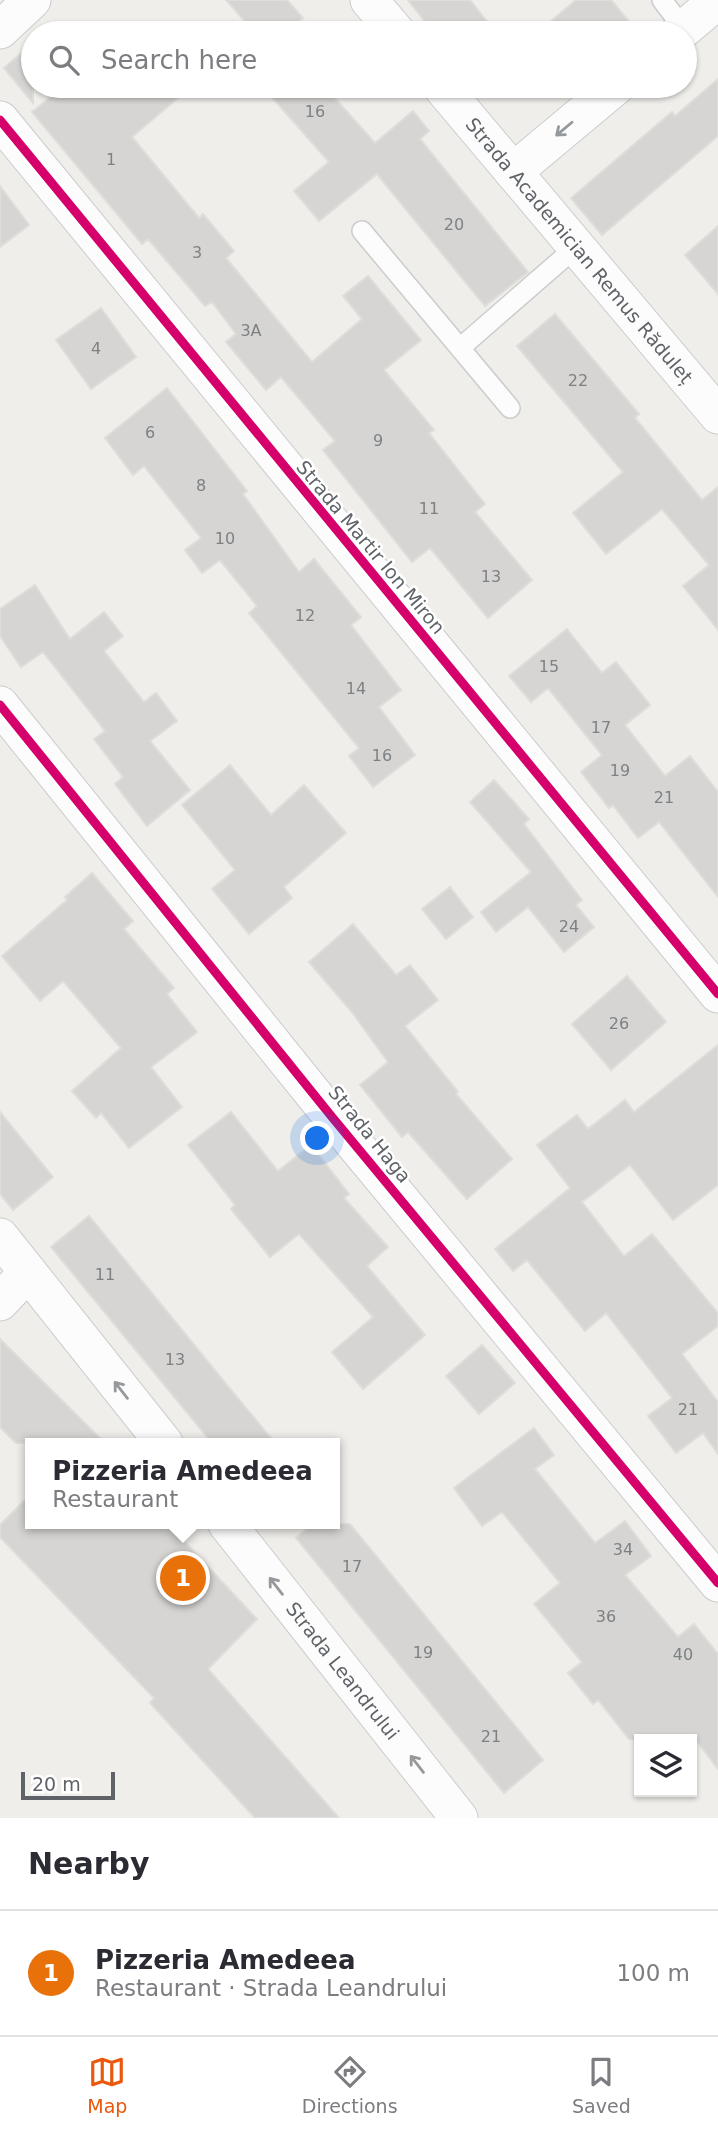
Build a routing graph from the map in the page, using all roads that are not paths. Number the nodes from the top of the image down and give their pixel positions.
1 (32, 0) edge
2 (369, 0) edge
3 (662, 0) edge
4 (718, 0) edge
5 (387, 21) edge
6 (675, 21) edge
7 (693, 21) edge
8 (0, 30) edge
9 (451, 98) edge
10 (602, 98) edge
11 (0, 120) edge
12 (513, 172) junction
13 (362, 231) dead end
14 (576, 247) junction
15 (460, 348) junction
16 (510, 408) dead end
17 (718, 415) edge
18 (0, 705) edge
19 (718, 994) edge
20 (0, 1237) edge
21 (28, 1272) junction
22 (0, 1302) edge
23 (160, 1438) edge
24 (231, 1529) edge
25 (718, 1583) edge
26 (459, 1818) edge

1 - 8 street
2 - 5 street
3 - 6 lane
4 - 7 street
9 - 12 street, Strada Academician Remus Răduleț
10 -> 12 street
11 - 19 street, Strada Martir Ion Miron
12 - 14 street, Strada Academician Remus Răduleț
13 - 15 lane
14 - 15 lane
14 - 17 street, Strada Academician Remus Răduleț
15 - 16 lane
18 - 25 street, Strada Haga
20 - 21 street
21 - 22 street
23 -> 21 street
26 -> 24 street, Strada Leandrului

